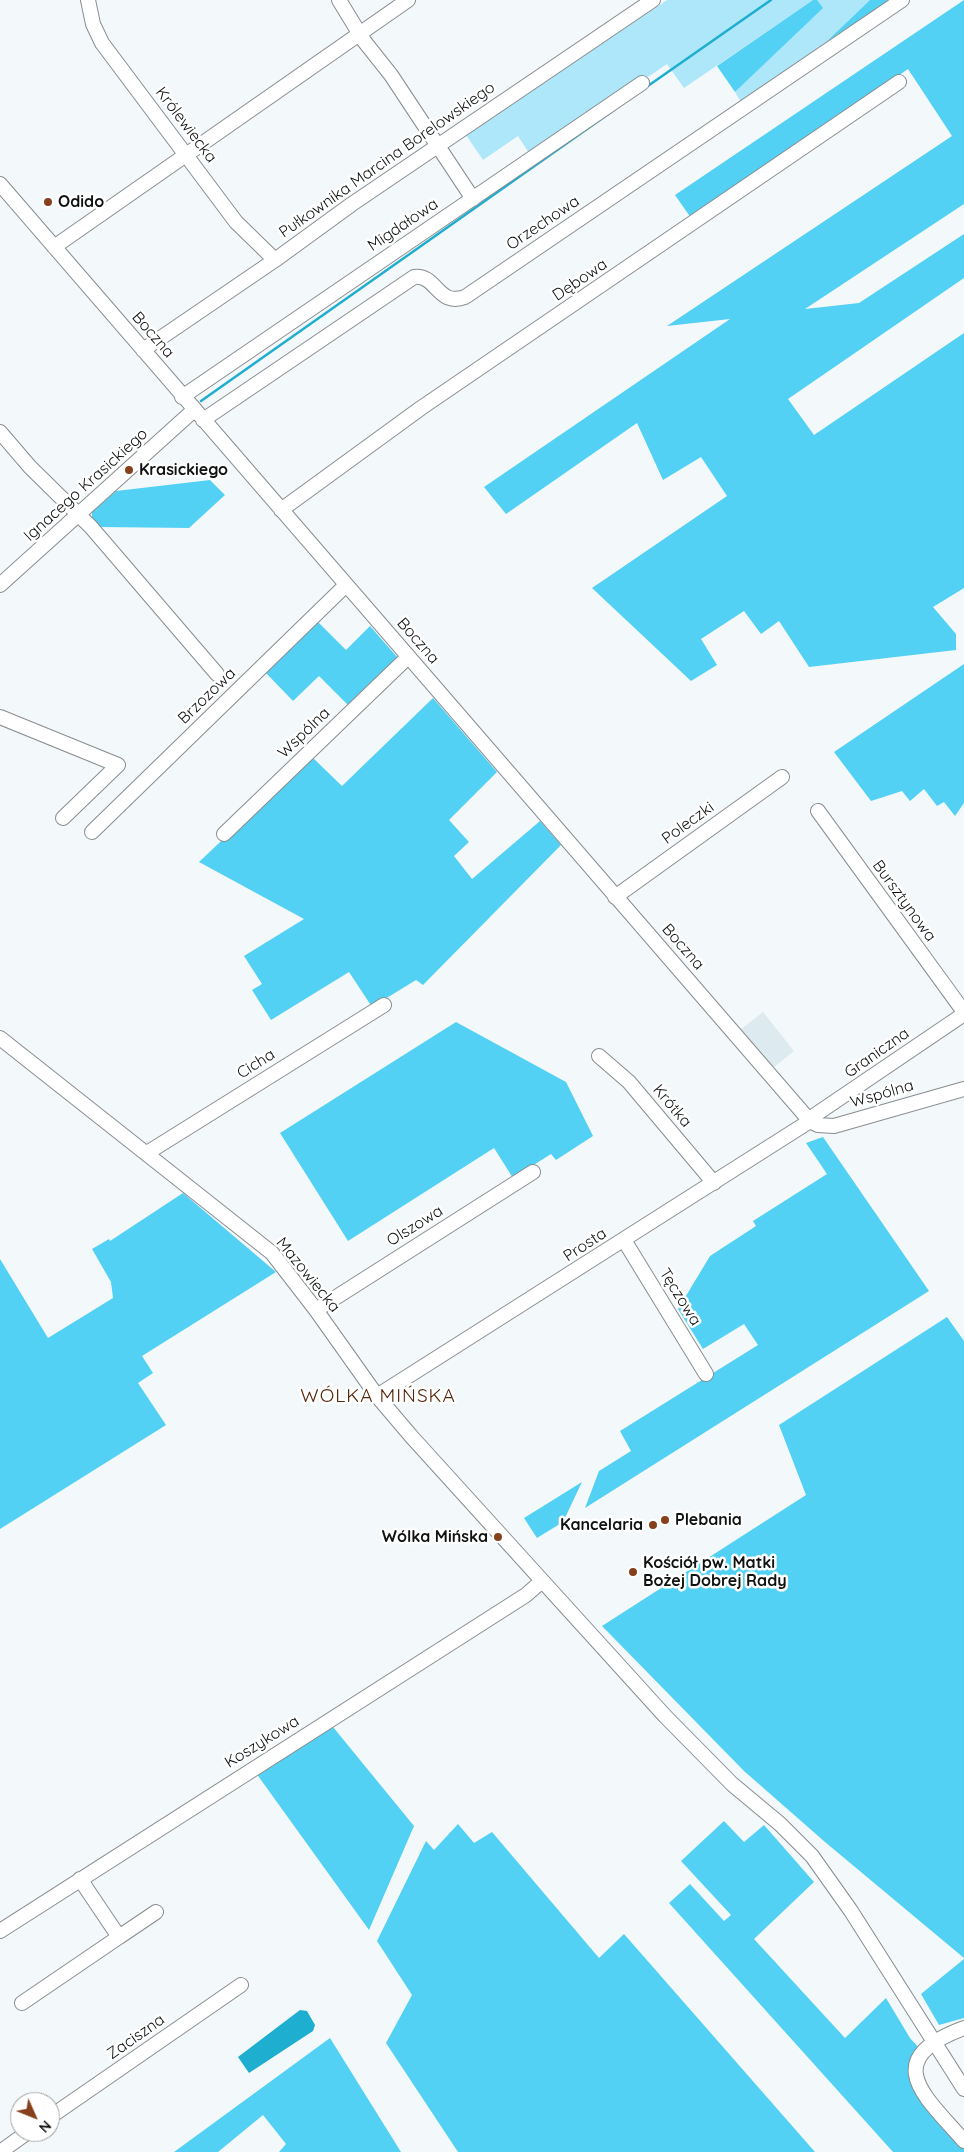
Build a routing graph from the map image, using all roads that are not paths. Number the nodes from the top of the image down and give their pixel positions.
1 (88, 0) edge
2 (339, 0) edge
3 (408, 0) edge
4 (653, 0) edge
5 (902, 0) edge
6 (360, 34) junction
7 (900, 82) dead end
8 (642, 83) dead end
9 (439, 146) junction
10 (186, 154) junction
11 (0, 184) edge
12 (473, 199) junction
13 (54, 247) junction
14 (275, 260) junction
15 (142, 350) junction
16 (182, 397) junction
17 (199, 415) junction
18 (0, 432) edge
19 (281, 510) junction
20 (79, 515) junction
21 (0, 585) edge
22 (346, 585) junction
23 (408, 657) junction
24 (217, 674) dead end
25 (0, 717) edge
26 (782, 777) dead end
27 (818, 811) dead end
28 (63, 818) dead end
29 (92, 832) dead end
30 (224, 834) dead end
31 (616, 896) junction
32 (384, 1005) dead end
33 (964, 1013) edge
34 (1, 1040) edge
35 (599, 1056) dead end
36 (964, 1089) edge
37 (810, 1121) junction
38 (147, 1153) junction
39 (532, 1172) dead end
40 (714, 1183) junction
41 (624, 1240) junction
42 (316, 1310) junction
43 (706, 1374) dead end
44 (377, 1396) junction
45 (542, 1581) junction
46 (80, 1880) junction
47 (156, 1912) dead end
48 (0, 1931) edge
49 (119, 1937) junction
50 (241, 1985) dead end
51 (22, 2003) dead end
52 (964, 2028) edge
53 (935, 2044) junction
54 (964, 2088) edge
55 (60, 2110) edge
56 (964, 2141) edge
57 (14, 2142) edge
58 (0, 2152) edge

1 - 10 street, Królewiecka
2 - 6 street
3 - 6 street
4 - 9 street, Pułkownika Marcina Borelowskiego
5 - 17 street, Orzechowa
6 - 9 street
6 - 10 street
7 - 19 street, Dębowa
8 - 12 street, Migdałowa
9 - 12 street
9 - 14 street, Pułkownika Marcina Borelowskiego
10 - 13 street
10 - 14 street, Królewiecka
11 - 13 street, Boczna
12 - 16 street, Migdałowa
13 - 15 street, Boczna
14 - 15 street, Pułkownika Marcina Borelowskiego
15 - 16 street, Boczna
16 - 17 street, Boczna
17 - 19 street, Boczna
17 - 20 street, Ignacego Krasickiego
18 - 20 street
19 - 22 street, Boczna
20 - 21 street, Ignacego Krasickiego
20 - 24 street
22 - 23 street, Boczna
22 - 29 street, Brzozowa
23 - 30 street, Wspólna
23 - 31 street, Boczna
25 - 28 street
26 - 31 street, Poleczki
27 - 33 street, Bursztynowa
31 - 37 street, Boczna
32 - 38 street, Cicha
33 - 37 street, Graniczna
34 - 38 street, Mazowiecka
35 - 40 street, Krótka
36 - 37 street, Wspólna
37 - 40 street, Prosta
38 - 42 street, Mazowiecka
39 - 42 street, Olszowa
40 - 41 street, Prosta
41 - 43 street, Tęczowa
41 - 44 street, Prosta
42 - 44 street, Mazowiecka
44 - 45 street, Mazowiecka
45 - 46 street, Koszykowa
45 - 53 street, Mazowiecka
46 - 48 street, Koszykowa
46 - 49 street
47 - 49 street
49 - 51 street
50 - 55 street, Zaciszna
52 - 53 street
53 - 54 street, Mazowiecka
53 - 56 street
57 - 58 street

